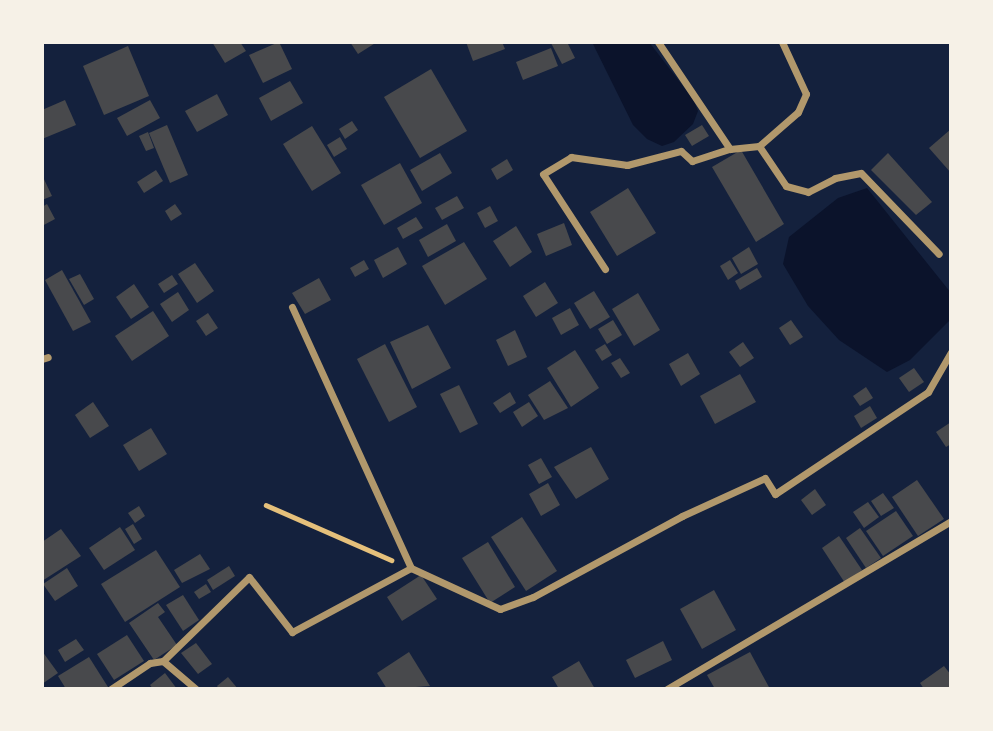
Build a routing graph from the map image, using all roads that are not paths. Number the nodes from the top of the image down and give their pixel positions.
1 (658, 42) edge
2 (782, 42) edge
3 (759, 146) junction
4 (730, 149) junction
5 (939, 254) dead end
6 (605, 268) dead end
7 (292, 307) dead end
8 (951, 352) edge
9 (951, 521) edge
10 (411, 568) junction
11 (163, 661) junction
12 (178, 671) junction
13 (111, 689) edge
14 (186, 689) edge
15 (196, 689) edge
16 (667, 689) edge

1 - 4 street
2 - 3 street
3 - 4 street
3 - 5 street
4 - 6 street
7 - 10 street
8 - 10 street
9 - 16 street
10 - 11 street
11 - 12 street
11 - 13 street
12 - 14 street
12 - 15 street

